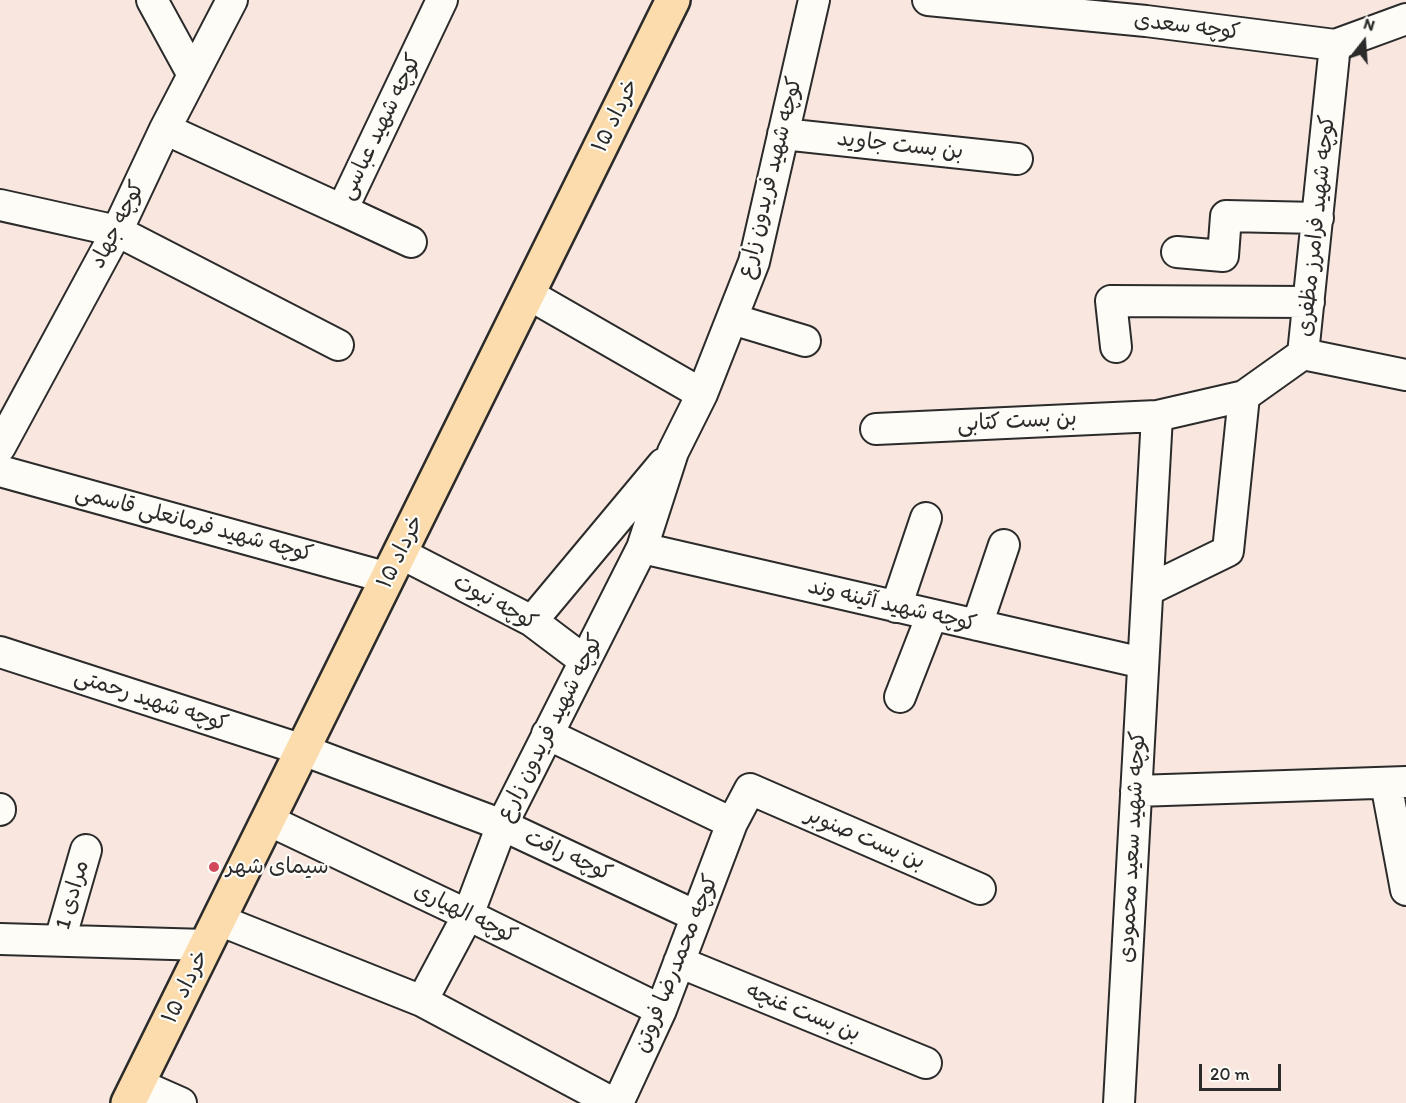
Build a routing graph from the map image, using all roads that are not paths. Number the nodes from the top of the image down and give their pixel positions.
1 (152, 0) edge
2 (232, 0) edge
3 (442, 0) edge
4 (673, 0) edge
5 (814, 0) edge
6 (928, 0) edge
7 (1147, 11) edge
8 (1406, 20) edge
9 (1335, 45) junction
10 (193, 75) junction
11 (165, 129) junction
12 (783, 134) junction
13 (1017, 159) dead end
14 (0, 205) edge
15 (342, 210) junction
16 (1318, 218) junction
17 (117, 231) junction
18 (411, 242) dead end
19 (1177, 252) dead end
20 (528, 294) junction
21 (1309, 302) junction
22 (732, 319) junction
23 (805, 341) dead end
24 (338, 345) dead end
25 (1116, 347) dead end
26 (1304, 354) junction
27 (1406, 375) edge
28 (702, 394) junction
29 (1244, 396) junction
30 (1157, 416) junction
31 (876, 429) dead end
32 (0, 447) edge
33 (673, 452) junction
34 (0, 471) edge
35 (926, 518) dead end
36 (1004, 545) dead end
37 (642, 548) junction
38 (394, 565) junction
39 (1148, 590) junction
40 (896, 607) junction
41 (932, 615) junction
42 (532, 621) junction
43 (977, 625) junction
44 (0, 652) edge
45 (585, 661) junction
46 (1143, 663) junction
47 (900, 697) dead end
48 (547, 734) junction
49 (303, 750) junction
50 (1396, 782) edge
51 (750, 789) joint
52 (1137, 791) junction
53 (268, 820) junction
54 (732, 823) junction
55 (502, 825) junction
56 (86, 850) dead end
57 (980, 889) dead end
58 (1406, 890) edge
59 (468, 915) junction
60 (696, 916) junction
61 (212, 932) junction
62 (0, 939) edge
63 (60, 940) junction
64 (679, 962) junction
65 (422, 1001) junction
66 (661, 1010) junction
67 (926, 1063) dead end
68 (133, 1093) edge
69 (181, 1103) edge
70 (613, 1103) edge
71 (618, 1103) edge
72 (1119, 1103) edge

1 - 10 street
2 - 10 street, کوچه جهاد
3 - 15 street, کوچه شهید عباسی
4 - 20 main road, ۱۵ خرداد
5 - 12 street, کوچه شهید فریدون زارع
6 - 7 street, کوچه سعدی
7 - 9 street, کوچه سعدی
8 - 9 street, کوچه سعدی
9 - 16 street, کوچه شهید فرامرز مظفری
10 - 11 street, کوچه جهاد
11 - 15 street, کوچه شهید عباسی
11 - 17 street, کوچه جهاد
12 - 13 street, بن بست جاوید
12 - 22 street, کوچه شهید فریدون زارع
14 - 17 street
15 - 18 street
16 - 19 street
16 - 21 street, کوچه شهید فرامرز مظفری
17 - 24 street
17 - 32 street, کوچه جهاد
20 - 28 street
20 - 38 main road, ۱۵ خرداد
21 - 25 street
21 - 26 street, کوچه شهید فرامرز مظفری
22 - 23 street
22 - 28 street, کوچه شهید فریدون زارع
26 - 27 street
26 - 29 street, کوچه شهید فرامرز مظفری
28 - 33 street, کوچه شهید فریدون زارع
29 - 30 street, کوچه شهید فرامرز مظفری
29 - 39 street
30 - 31 street, بن بست کتابی
30 - 39 street, کوچه شهید سعید محمودی
33 - 37 street, کوچه شهید فریدون زارع
33 - 42 street, کوچه شهید فریدون زارع
34 - 38 street, کوچه شهید فرمانعلی قاسمی
35 - 40 street
36 - 43 street
37 - 40 street, کوچه شهید آئینه وند
37 - 45 street, کوچه شهید فریدون زارع
38 - 42 street, کوچه نبوت
38 - 49 main road, ۱۵ خرداد
39 - 46 street, کوچه شهید سعید محمودی
40 - 41 street, کوچه شهید آئینه وند
41 - 43 street, کوچه شهید آئینه وند
41 - 47 street
42 - 45 street, کوچه نبوت
43 - 46 street, کوچه شهید آئینه وند
44 - 49 street, کوچه شهید رحمتی
45 - 48 street, کوچه شهید فریدون زارع
46 - 52 street, کوچه شهید سعید محمودی
48 - 54 street
48 - 55 street, کوچه شهید فریدون زارع
49 - 53 main road, ۱۵ خرداد
49 - 55 street, کوچه رافت
50 - 52 street
50 - 58 street
51 - 54 street, کوچه محمدرضا فروتن
51 - 57 street, بن بست صنوبر
52 - 72 street, کوچه شهید سعید محمودی
53 - 59 street, کوچه الهیاری
53 - 61 main road, ۱۵ خرداد
54 - 60 street, کوچه محمدرضا فروتن
55 - 59 street, کوچه شهید فریدون زارع
55 - 60 street, کوچه رافت
56 - 63 street, مرادی 1
59 - 65 street, کوچه شهید فریدون زارع
59 - 66 street, کوچه الهیاری
60 - 64 street, کوچه محمدرضا فروتن
61 - 63 street
61 - 65 street
61 - 68 main road, ۱۵ خرداد
62 - 63 street
64 - 66 street, کوچه محمدرضا فروتن
64 - 67 street, بن بست غنچه
65 - 70 street
66 - 71 street, کوچه محمدرضا فروتن
68 - 69 street

